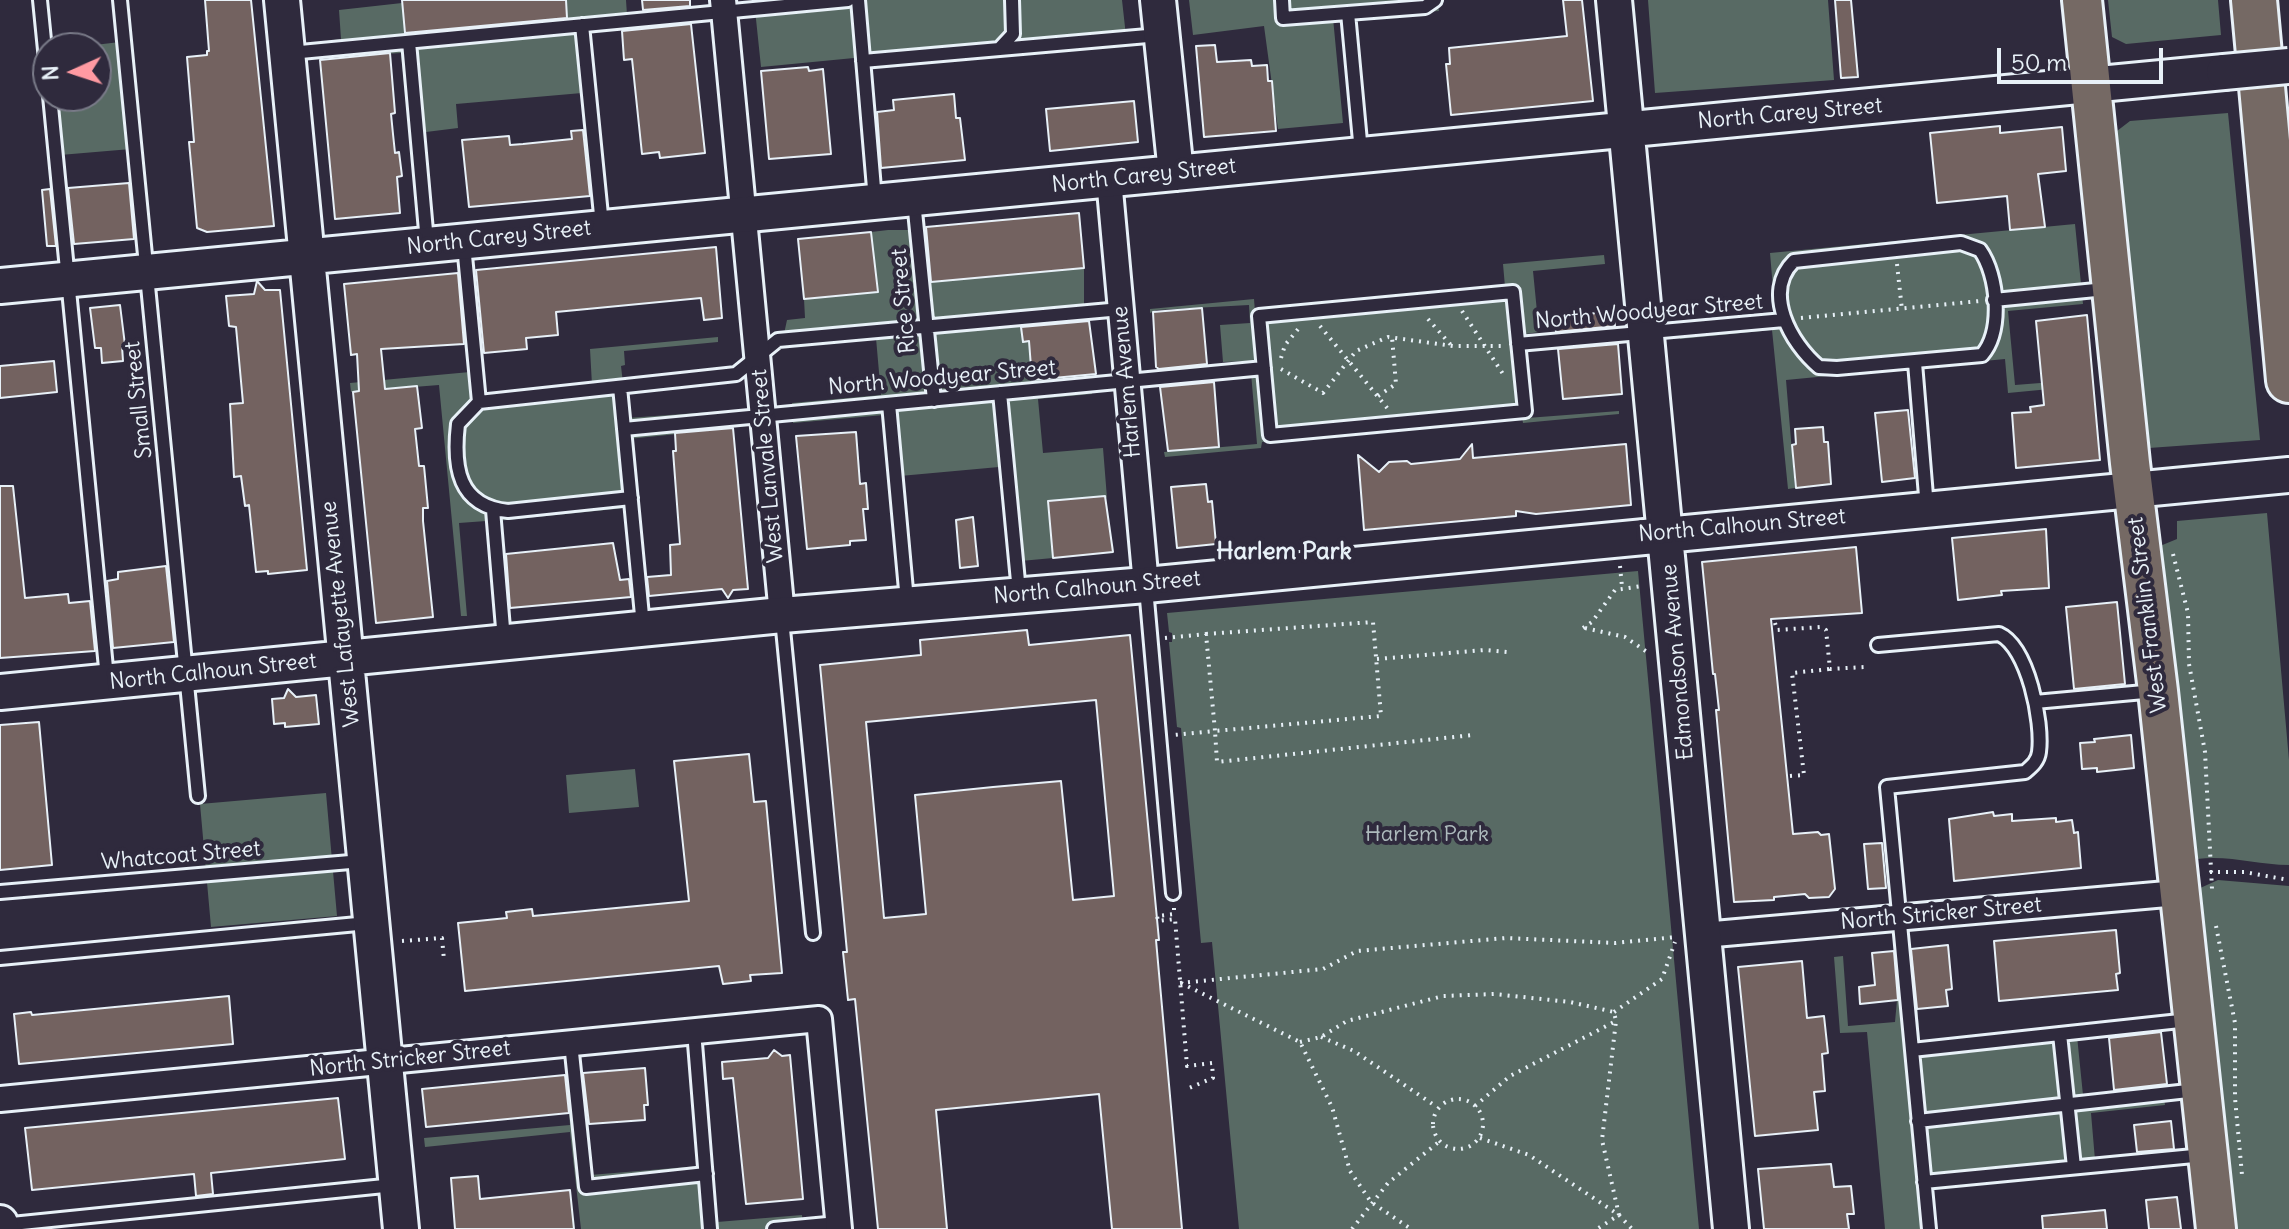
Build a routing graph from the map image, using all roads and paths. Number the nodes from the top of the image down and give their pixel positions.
1 (40, 0) edge
2 (120, 0) edge
3 (282, 0) edge
4 (848, 0) edge
5 (858, 0) edge
6 (1012, 0) edge
7 (1158, 0) edge
8 (1282, 0) edge
9 (1435, 0) edge
10 (1614, 0) edge
11 (2082, 0) edge
12 (2254, 0) edge
13 (723, 6) edge
14 (1348, 13) junction
15 (582, 25) junction
16 (43, 32) edge
17 (1162, 35) junction
18 (409, 42) junction
19 (1000, 48) junction
20 (287, 53) junction
21 (863, 61) junction
22 (2289, 66) edge
23 (2091, 85) junction
24 (52, 112) edge
25 (1627, 129) junction
26 (1362, 155) junction
27 (1176, 173) junction
28 (1109, 179) junction
29 (914, 198) junction
30 (876, 202) junction
31 (743, 214) junction
32 (602, 228) junction
33 (464, 241) junction
34 (427, 245) junction
35 (1896, 250) junction
36 (307, 256) junction
37 (147, 272) junction
38 (68, 280) junction
39 (0, 286) edge
40 (2114, 288) junction
41 (1453, 297) junction
42 (1994, 300) junction
43 (1121, 309) junction
44 (1902, 310) junction
45 (1307, 311) junction
46 (1414, 320) dead end
47 (1784, 320) junction
48 (926, 325) junction
49 (1300, 328) junction
50 (1338, 328) dead end
51 (1323, 329) junction
52 (1646, 332) junction
53 (1392, 337) junction
54 (1518, 344) junction
55 (1453, 346) junction
56 (1485, 348) junction
57 (757, 356) junction
58 (1349, 360) junction
59 (1915, 363) junction
60 (1264, 368) junction
61 (2289, 380) edge
62 (1127, 381) junction
63 (620, 387) junction
64 (1000, 393) junction
65 (1378, 396) junction
66 (934, 400) junction
67 (479, 402) junction
68 (889, 404) junction
69 (1525, 411) junction
70 (763, 415) junction
71 (1393, 423) junction
72 (624, 429) junction
73 (2275, 476) edge
74 (2133, 489) junction
75 (631, 498) junction
76 (1927, 508) junction
77 (493, 510) junction
78 (1665, 533) junction
79 (2172, 549) dead end
80 (1620, 562) dead end
81 (1146, 585) junction
82 (1642, 586) dead end
83 (1622, 587) junction
84 (1019, 596) junction
85 (907, 604) junction
86 (782, 615) junction
87 (1775, 623) dead end
88 (644, 629) junction
89 (1206, 634) junction
90 (1151, 639) junction
91 (505, 643) junction
92 (1878, 645) dead end
93 (1507, 652) dead end
94 (1650, 654) dead end
95 (346, 659) junction
96 (1377, 659) junction
97 (1865, 667) dead end
98 (1830, 669) junction
99 (186, 675) junction
100 (108, 682) junction
101 (2158, 691) junction
102 (0, 692) edge
103 (2035, 702) junction
104 (1215, 731) junction
105 (1473, 735) dead end
106 (1160, 736) junction
107 (1790, 776) dead end
108 (198, 796) dead end
109 (365, 860) junction
110 (2210, 872) junction
111 (2289, 880) edge
112 (2197, 888) junction
113 (0, 892) edge
114 (1173, 893) joint
115 (1899, 917) junction
116 (371, 922) junction
117 (2216, 925) dead end
118 (813, 933) dead end
119 (1690, 936) junction
120 (1651, 939) dead end
121 (402, 941) dead end
122 (0, 958) edge
123 (444, 960) dead end
124 (1679, 962) dead end
125 (1667, 963) junction
126 (1180, 983) junction
127 (1614, 1012) junction
128 (2192, 1019) junction
129 (1616, 1021) junction
130 (694, 1031) junction
131 (2060, 1034) junction
132 (1321, 1037) junction
133 (1300, 1042) junction
134 (571, 1043) junction
135 (1912, 1050) junction
136 (385, 1061) junction
137 (1189, 1088) dead end
138 (2200, 1090) junction
139 (0, 1099) edge
140 (2067, 1104) junction
141 (1475, 1106) junction
142 (1437, 1107) junction
143 (1918, 1121) junction
144 (1480, 1138) junction
145 (1440, 1141) junction
146 (2207, 1155) junction
147 (2074, 1167) junction
148 (706, 1174) junction
149 (1924, 1182) junction
150 (397, 1185) junction
151 (2242, 1185) dead end
152 (1371, 1202) junction
153 (1619, 1215) junction
154 (0, 1226) edge
155 (839, 1226) edge
156 (401, 1229) edge
157 (710, 1229) edge
158 (774, 1229) edge
159 (1352, 1229) edge
160 (1411, 1229) edge
161 (1597, 1229) edge
162 (1632, 1229) edge
163 (1731, 1229) edge
164 (1929, 1229) edge
165 (2216, 1229) edge

1 - 16 lane
2 - 37 lane, Small Street
3 - 20 main road, West Lafayette Avenue
4 - 13 lane
5 - 21 lane
6 - 19 lane
7 - 17 main road
8 - 14 lane
9 - 14 lane
10 - 25 main road, Edmondson Avenue
11 - 23 main road, West Franklin Street
12 - 61 highway
13 - 15 lane
13 - 31 street, West Lanvale Street
14 - 26 lane
15 - 18 lane
15 - 32 lane
17 - 19 lane
17 - 27 main road
18 - 20 lane
18 - 34 lane
19 - 21 lane
20 - 36 main road, West Lafayette Avenue
21 - 30 lane
22 - 23 main road, North Carey Street, bridge
23 - 25 main road, North Carey Street
23 - 40 main road, West Franklin Street
24 - 38 lane
25 - 26 main road, North Carey Street
25 - 52 main road, Edmondson Avenue
26 - 27 main road, North Carey Street
27 - 28 main road, North Carey Street
28 - 29 main road, North Carey Street
28 - 43 street, Harlem Avenue
29 - 30 main road, North Carey Street
29 - 48 lane, Rice Street
30 - 31 main road, North Carey Street
31 - 32 main road, North Carey Street
31 - 57 street, West Lanvale Street
32 - 33 main road, North Carey Street
33 - 34 main road, North Carey Street
33 - 67 lane
34 - 36 main road, North Carey Street
35 - 42 lane
35 - 44 path
35 - 47 lane
36 - 37 main road, North Carey Street
36 - 95 main road, West Lafayette Avenue
37 - 38 main road, North Carey Street
37 - 99 lane, Small Street
38 - 39 main road, North Carey Street
38 - 100 lane
40 - 42 lane
40 - 74 main road, West Franklin Street
41 - 45 lane
41 - 54 lane
41 - 56 path
42 - 44 path
42 - 59 lane
43 - 48 lane
43 - 62 street, Harlem Avenue
44 - 47 path
45 - 49 path
45 - 51 path
45 - 60 lane
46 - 55 path
47 - 52 lane, North Woodyear Street
47 - 59 lane
48 - 57 lane
48 - 66 lane, Rice Street
49 - 51 path
49 - 58 path
50 - 51 path
51 - 58 path
52 - 54 lane, North Woodyear Street
52 - 78 main road, Edmondson Avenue
53 - 55 path
53 - 58 path
53 - 65 path
54 - 56 path
54 - 69 lane
55 - 56 path
56 - 69 path
57 - 63 lane
57 - 70 street, West Lanvale Street
58 - 65 path
59 - 76 lane
60 - 62 lane, North Woodyear Street
60 - 71 lane
62 - 64 lane, North Woodyear Street
62 - 81 street, Harlem Avenue
63 - 67 lane
63 - 72 lane
64 - 66 lane, North Woodyear Street
64 - 84 lane
65 - 71 path
66 - 68 lane, North Woodyear Street
67 - 77 lane
68 - 70 lane, North Woodyear Street
68 - 85 lane
69 - 71 lane
70 - 72 lane, North Woodyear Street
70 - 86 street, West Lanvale Street
72 - 75 lane
73 - 74 main road, North Calhoun Street
74 - 76 main road, North Calhoun Street
74 - 101 main road, West Franklin Street
75 - 77 lane
75 - 88 lane
76 - 78 main road, North Calhoun Street
77 - 91 lane
78 - 81 main road, North Calhoun Street
78 - 119 main road, Edmondson Avenue
79 - 110 path
80 - 83 path
81 - 84 main road, North Calhoun Street
81 - 90 lane
82 - 83 path
83 - 94 path
84 - 85 main road, North Calhoun Street
85 - 86 main road, North Calhoun Street
86 - 88 main road, North Calhoun Street
86 - 118 lane, West Lanvale Street
87 - 98 path
88 - 91 main road, North Calhoun Street
89 - 90 path
89 - 96 path
89 - 104 path
90 - 106 lane
91 - 95 main road, North Calhoun Street
92 - 103 lane
93 - 96 path
95 - 99 main road, North Calhoun Street
95 - 109 main road, West Lafayette Avenue
96 - 104 path
97 - 98 path
98 - 107 path
99 - 100 main road, North Calhoun Street
99 - 108 lane, Small Street
100 - 102 main road, North Calhoun Street
101 - 103 lane
101 - 112 main road, West Franklin Street
103 - 115 lane
104 - 105 path
104 - 106 path
106 - 114 lane
109 - 113 lane, Whatcoat Street
109 - 116 main road, West Lafayette Avenue
110 - 111 path
110 - 112 path
110 - 112 path
112 - 115 street, North Stricker Street
112 - 128 main road, West Franklin Street
114 - 126 path
115 - 119 street, North Stricker Street
115 - 135 lane
116 - 122 lane
116 - 136 main road, West Lafayette Avenue
117 - 151 path
119 - 125 path
119 - 163 main road, Edmondson Avenue
120 - 126 path
121 - 123 path
124 - 125 path
125 - 127 path
126 - 133 path
126 - 137 path
127 - 129 path
127 - 132 path
128 - 131 lane
128 - 138 main road, West Franklin Street
129 - 141 path
129 - 153 path
130 - 134 street, North Stricker Street
130 - 148 lane
130 - 155 street, North Stricker Street
131 - 135 lane
131 - 140 lane
132 - 133 path
132 - 142 path
133 - 152 path
134 - 136 street, North Stricker Street
134 - 148 lane
135 - 143 lane
136 - 139 street, North Stricker Street
136 - 150 main road, West Lafayette Avenue
138 - 140 lane
138 - 146 main road, West Franklin Street
140 - 143 lane
140 - 147 lane
141 - 142 path
141 - 144 path
142 - 145 path
143 - 149 lane
144 - 145 path
144 - 153 path
145 - 152 path
146 - 147 lane
146 - 165 main road, West Franklin Street
147 - 149 lane
148 - 157 lane
149 - 164 lane
150 - 154 lane
150 - 156 main road, West Lafayette Avenue
152 - 159 path
152 - 160 path
153 - 161 path
153 - 162 path
155 - 158 lane

